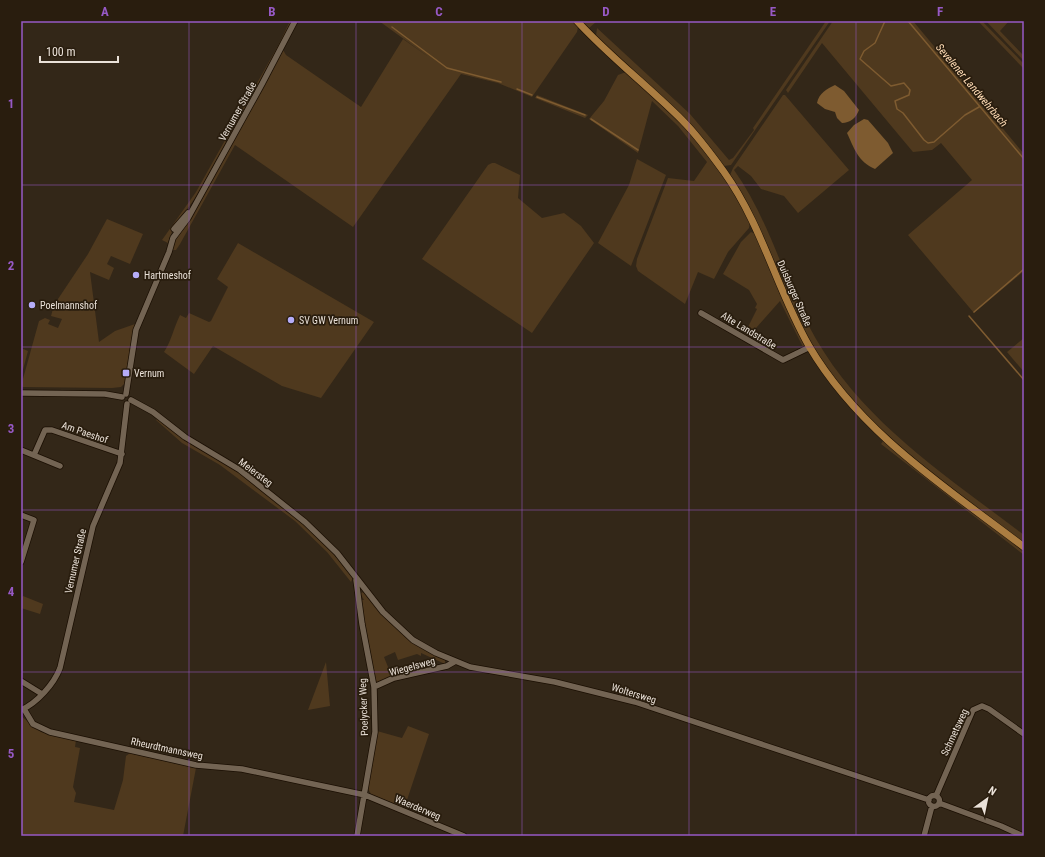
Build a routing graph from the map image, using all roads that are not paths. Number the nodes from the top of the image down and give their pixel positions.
1 (295, 21) edge
2 (576, 21) edge
3 (701, 313) dead end
4 (810, 347) junction
5 (21, 393) edge
6 (124, 396) junction
7 (129, 402) junction
8 (21, 450) edge
9 (122, 454) junction
10 (34, 455) junction
11 (60, 466) dead end
12 (21, 515) edge
13 (1024, 547) edge
14 (21, 562) edge
15 (356, 578) junction
16 (454, 662) junction
17 (21, 681) edge
18 (374, 687) junction
19 (42, 694) junction
20 (22, 710) edge
21 (1024, 734) edge
22 (364, 795) junction
23 (936, 796) junction
24 (929, 800) junction
25 (939, 803) junction
26 (932, 806) junction
27 (357, 836) edge
28 (464, 836) edge
29 (924, 836) edge
30 (1023, 836) edge

1 - 6 street, Vernumer Straße
2 - 4 main road, Duisburger Straße
3 - 4 street, Alte Landstraße
4 - 13 main road, Duisburger Straße
5 - 6 street
6 - 7 street, Meiersteg
7 - 9 street, Vernumer Straße
7 - 15 street, Meiersteg
8 - 10 street
9 - 10 street, Am Paeshof
9 - 19 street, Vernumer Straße
10 - 11 street
12 - 14 street
15 - 16 street, Woltersweg
15 - 18 street, Poelycker Weg
16 - 18 street, Wiegelsweg
16 - 24 street, Woltersweg
17 - 19 street
18 - 22 street, Poelycker Weg
19 - 20 street, Vernumer Straße
20 - 22 street, Rheurdtmannsweg
21 - 23 street, Schmetsweg
22 - 27 street, Poelycker Weg
22 - 28 street, Waerderweg
23 - 24 street
23 - 25 street
24 - 26 street
25 - 26 street
25 - 30 street
26 - 29 street

